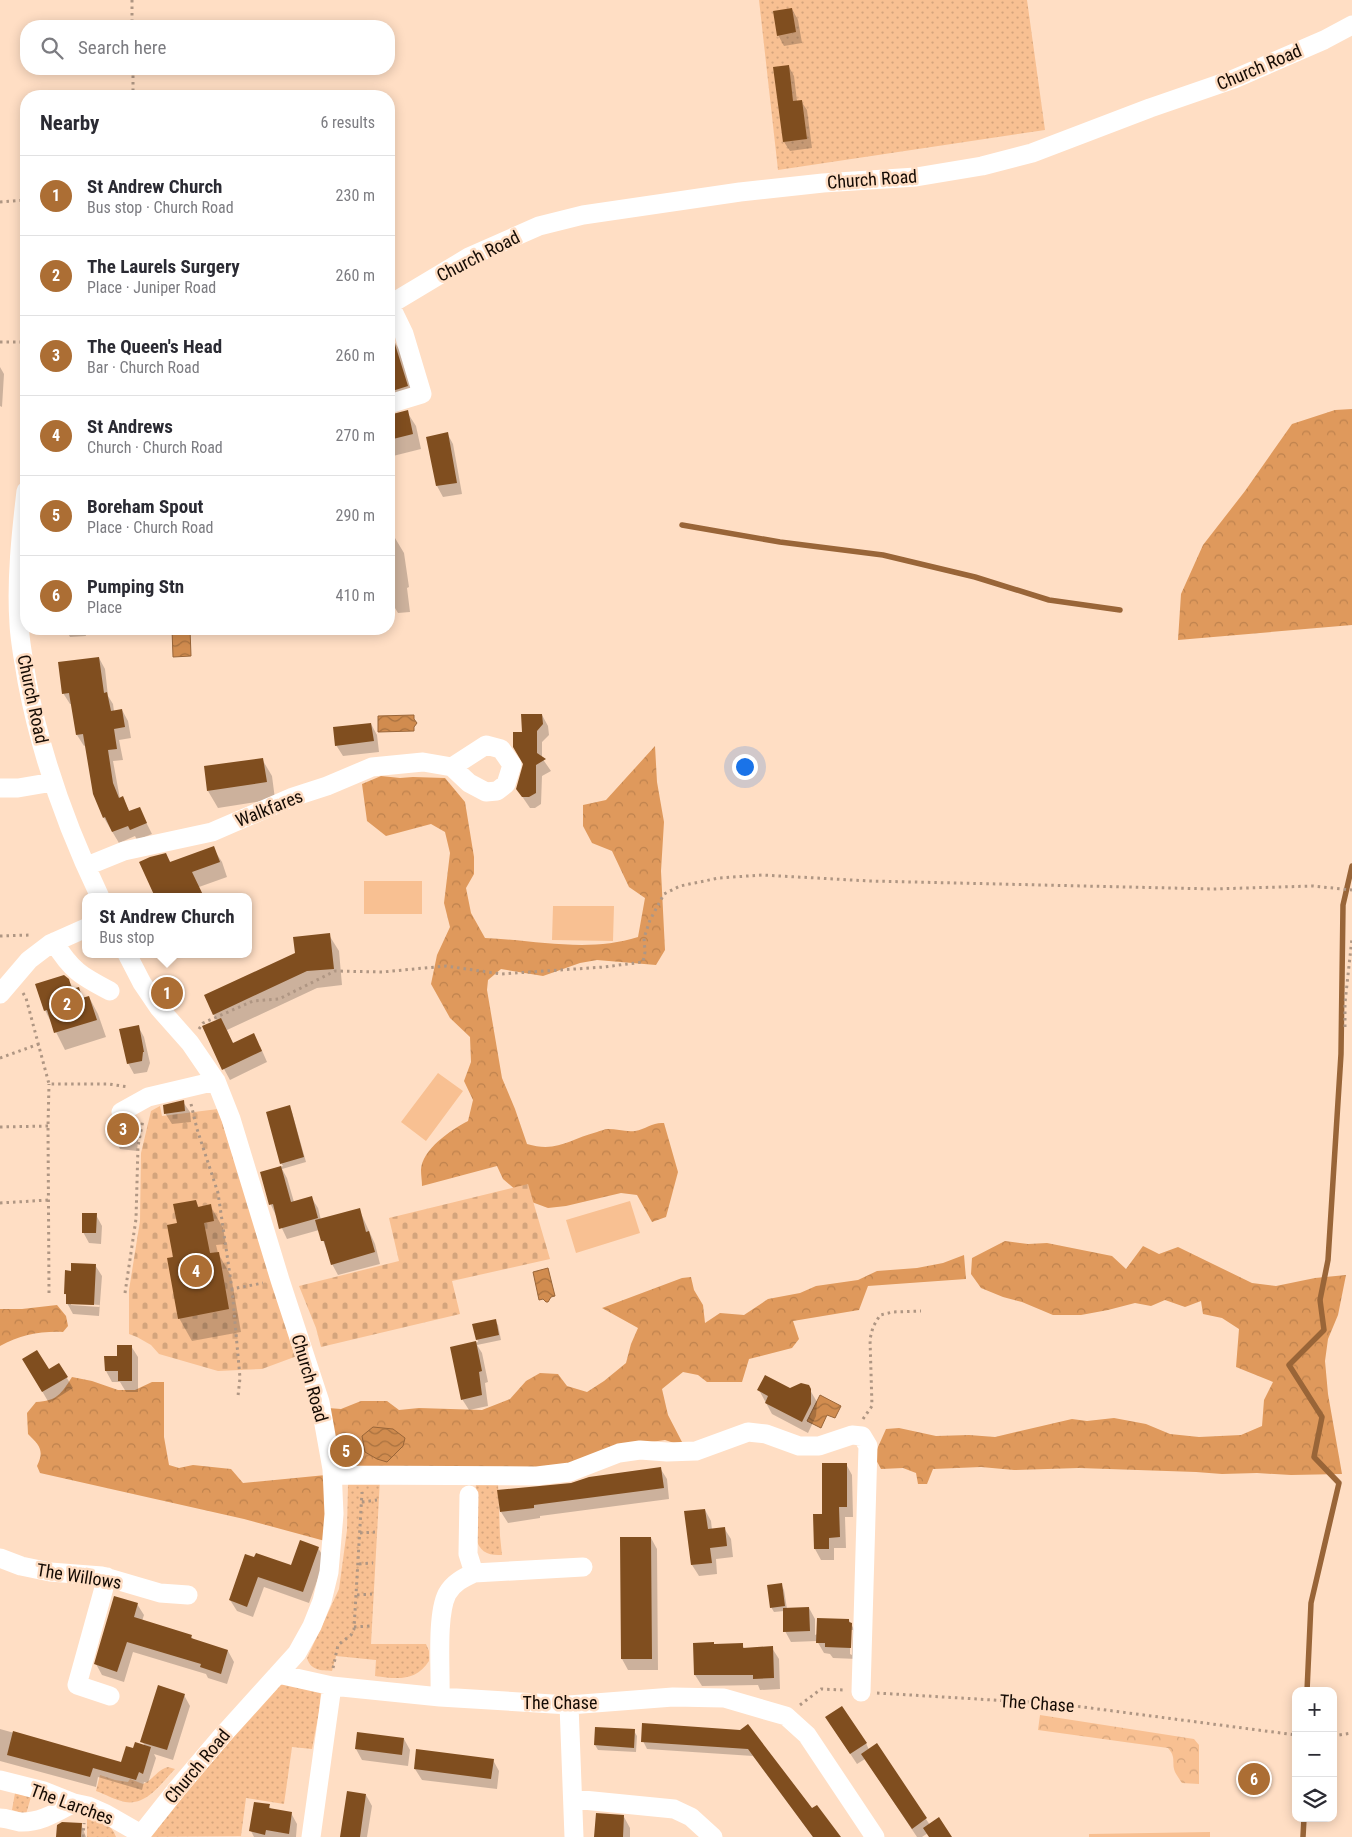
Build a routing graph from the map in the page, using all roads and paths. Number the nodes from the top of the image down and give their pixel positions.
1 (132, 0) edge
2 (132, 20) edge
3 (1352, 26) edge
4 (133, 75) edge
5 (133, 90) edge
6 (20, 200) edge
7 (0, 202) edge
8 (395, 301) edge
9 (395, 317) edge
10 (0, 342) edge
11 (20, 342) edge
12 (395, 402) edge
13 (20, 572) edge
14 (20, 630) edge
15 (21, 635) edge
16 (452, 767) dead end
17 (53, 782) junction
18 (0, 788) edge
19 (87, 866) junction
20 (1352, 890) edge
21 (98, 893) edge
22 (82, 930) edge
23 (1352, 938) edge
24 (54, 942) junction
25 (129, 958) edge
26 (6, 987) edge
27 (110, 991) dead end
28 (1345, 1027) dead end
29 (190, 1043) junction
30 (39, 1044) junction
31 (0, 1058) edge
32 (216, 1081) junction
33 (49, 1084) junction
34 (188, 1088) junction
35 (148, 1097) junction
36 (121, 1112) dead end
37 (48, 1126) junction
38 (0, 1127) edge
39 (48, 1200) junction
40 (0, 1203) edge
41 (280, 1280) junction
42 (232, 1289) junction
43 (49, 1293) dead end
44 (126, 1293) dead end
45 (921, 1311) dead end
46 (238, 1396) dead end
47 (856, 1436) junction
48 (333, 1475) junction
49 (363, 1475) junction
50 (469, 1495) dead end
51 (377, 1500) dead end
52 (362, 1502) junction
53 (375, 1532) dead end
54 (360, 1533) junction
55 (0, 1558) edge
56 (373, 1563) dead end
57 (358, 1564) junction
58 (583, 1567) dead end
59 (474, 1572) junction
60 (107, 1577) junction
61 (372, 1594) dead end
62 (188, 1595) dead end
63 (357, 1595) junction
64 (370, 1626) dead end
65 (354, 1627) junction
66 (278, 1674) junction
67 (331, 1686) junction
68 (861, 1692) junction
69 (110, 1696) dead end
70 (440, 1697) junction
71 (569, 1705) junction
72 (786, 1716) junction
73 (1352, 1733) edge
74 (1292, 1734) edge
75 (1337, 1735) edge
76 (0, 1780) edge
77 (573, 1799) junction
78 (74, 1803) junction
79 (0, 1818) edge
80 (140, 1835) edge
81 (311, 1837) edge
82 (574, 1837) edge
83 (713, 1837) edge
84 (875, 1837) edge

1 - 2 path
3 - 8 street, Church Road
4 - 5 path
6 - 7 path
9 - 12 street
10 - 11 path
13 - 14 street, Church Road
15 - 17 street, Church Road
16 - 19 street, Walkfares
17 - 18 street
17 - 19 street, Church Road
19 - 21 street, Church Road
20 - 29 path
22 - 24 street
23 - 28 path
24 - 26 street
24 - 27 street
25 - 29 street, Church Road
26 - 30 path
29 - 32 street, Church Road
30 - 31 path
30 - 33 path
32 - 34 street
32 - 41 street, Church Road
33 - 35 path
33 - 37 path
34 - 35 street
34 - 42 path
35 - 36 street
35 - 44 path
37 - 38 path
37 - 39 path
39 - 40 path
39 - 43 path
41 - 42 path
41 - 48 street, Church Road
42 - 46 path
45 - 47 path
47 - 49 street
47 - 68 street
48 - 49 street
48 - 66 street, Church Road
49 - 52 path
50 - 59 street
51 - 52 path
52 - 54 path
53 - 54 path
54 - 57 path
55 - 60 street, The Willows
56 - 57 path
57 - 63 path
58 - 59 street
59 - 70 street
60 - 62 street, The Willows
60 - 69 street
61 - 63 path
63 - 65 path
64 - 65 path
65 - 67 path
66 - 67 street, The Chase
66 - 80 street, Church Road
67 - 70 street, The Chase
67 - 81 street
68 - 72 path, The Chase
68 - 74 path, The Chase
70 - 71 street, The Chase
71 - 72 street, The Chase
71 - 77 street
72 - 84 street, The Chase
73 - 75 path
76 - 78 street, The Larches
77 - 82 street
77 - 83 street
78 - 79 street
78 - 80 street, The Larches

